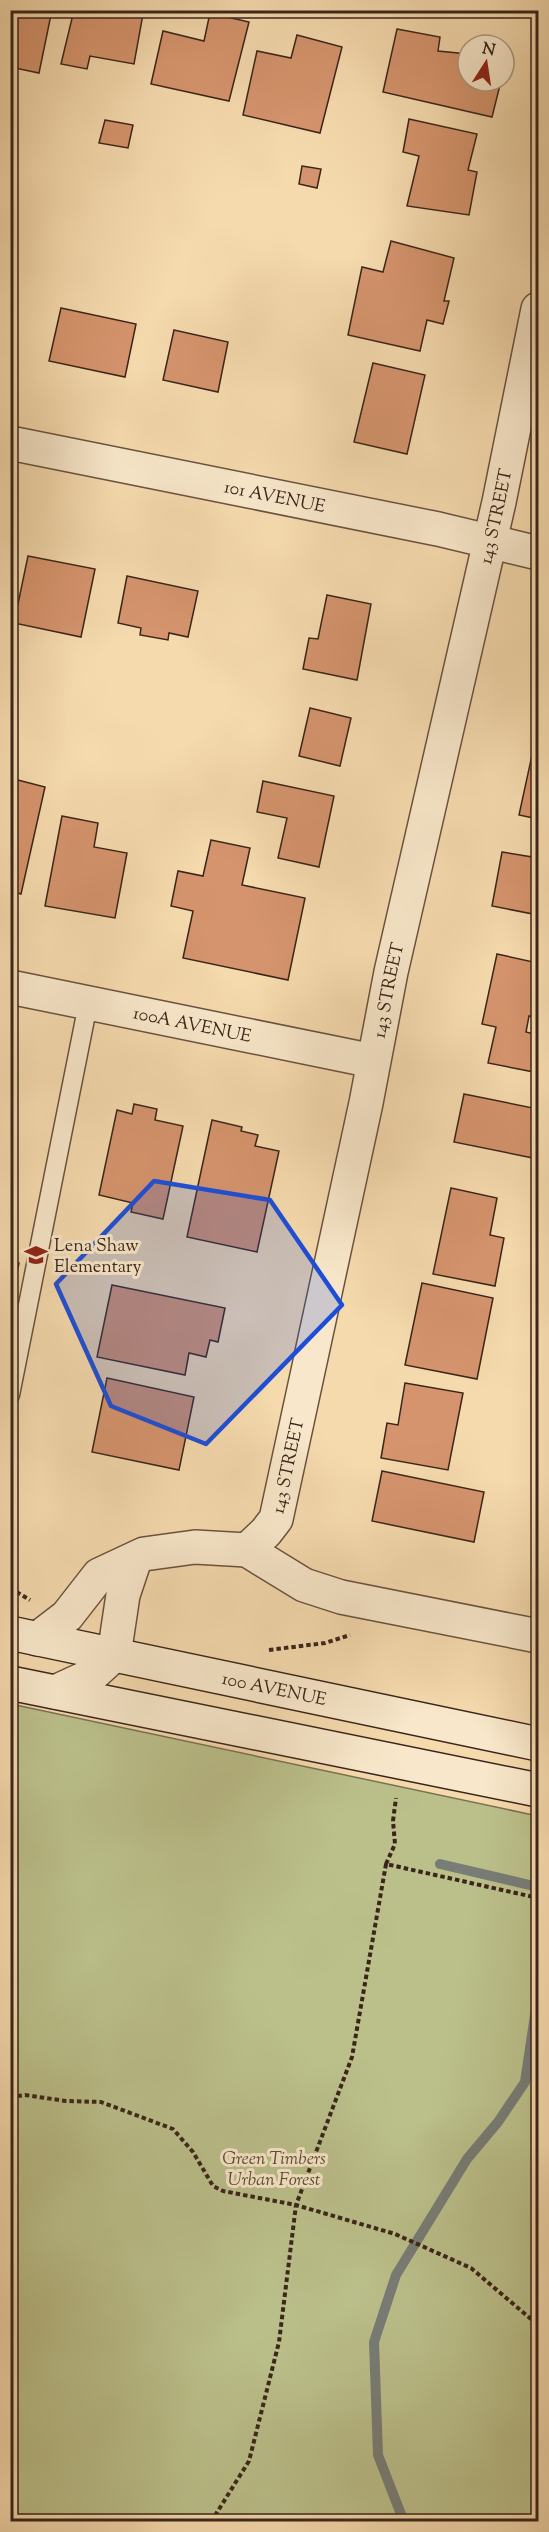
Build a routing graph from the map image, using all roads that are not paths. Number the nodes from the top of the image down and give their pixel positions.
1 (538, 309) edge
2 (10, 444) edge
3 (490, 542) junction
4 (538, 553) edge
5 (10, 987) edge
6 (88, 1004) junction
7 (373, 1061) junction
8 (10, 1395) edge
9 (247, 1550) junction
10 (135, 1559) junction
11 (24, 1636) edge
12 (538, 1636) edge
13 (114, 1655) junction
14 (10, 1683) edge
15 (55, 1692) junction
16 (538, 1744) edge
17 (538, 1790) edge

1 - 3 street, 143 STREET
2 - 3 street, 101 AVENUE
3 - 4 street, 101 AVENUE
3 - 7 street, 143 STREET
5 - 6 street, 100A AVENUE
6 - 7 street, 100A AVENUE
6 - 8 lane
7 - 9 street, 143 STREET
9 - 10 street
9 - 12 street
10 - 11 street
10 - 13 street
11 - 13 street, 100 AVENUE
13 - 15 street
13 - 16 street, 100 AVENUE
14 - 15 street
15 - 17 street

